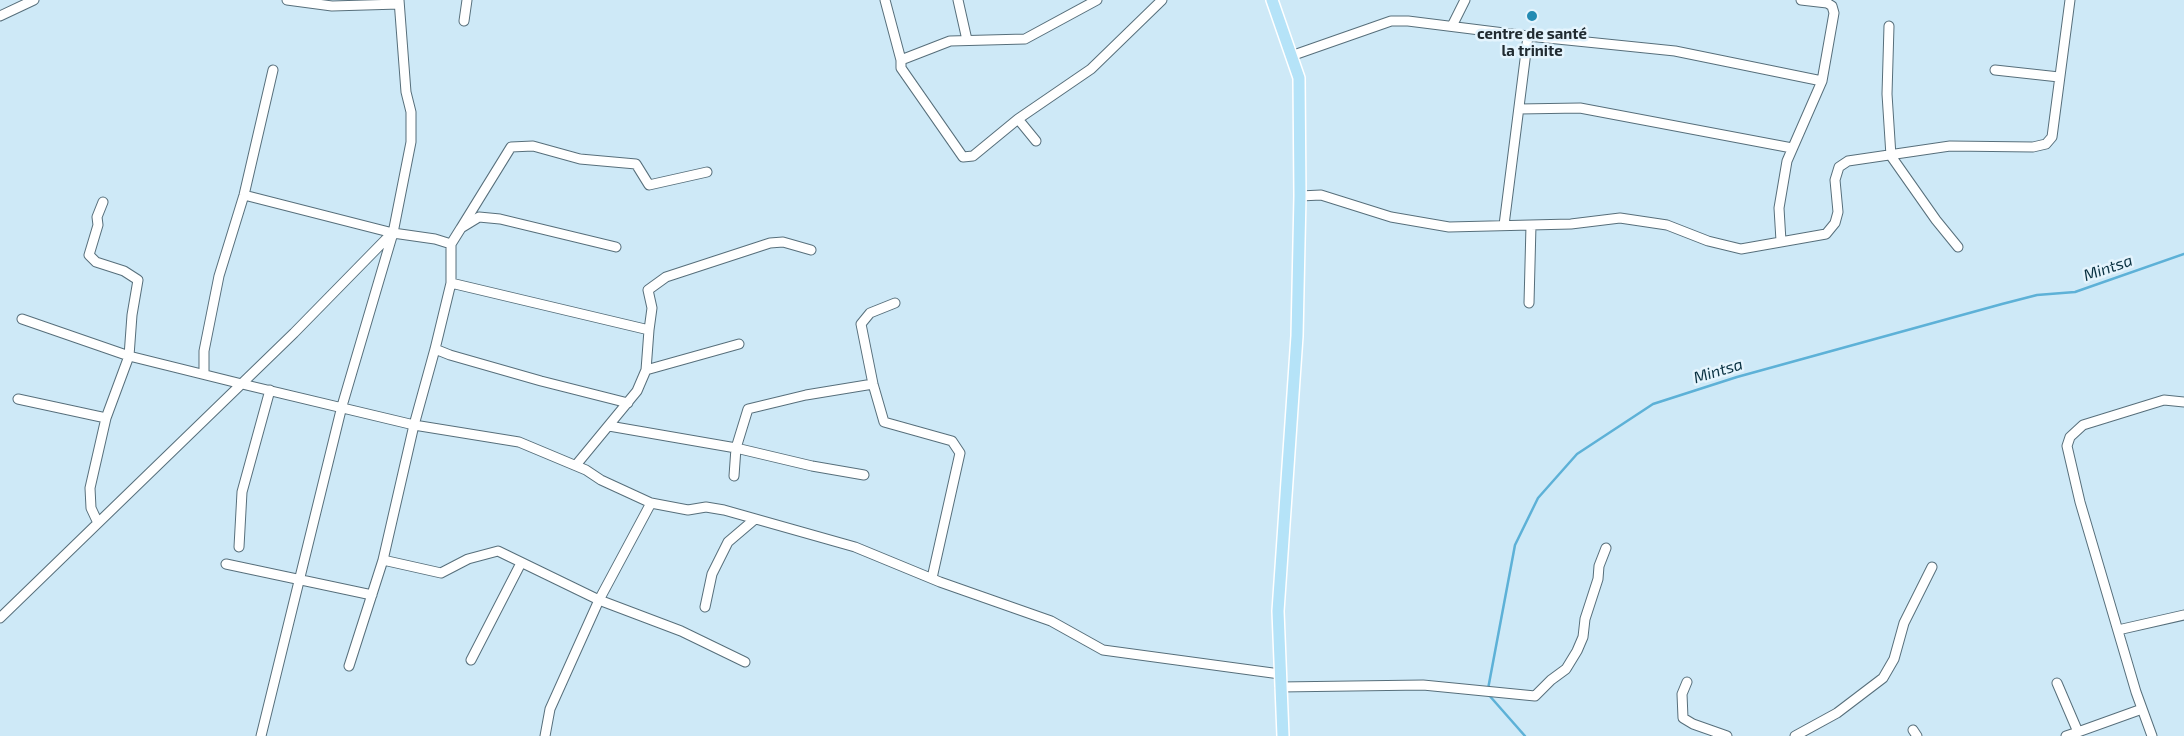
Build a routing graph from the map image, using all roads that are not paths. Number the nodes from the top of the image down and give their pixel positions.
1 (34, 0) edge
2 (288, 0) edge
3 (467, 0) edge
4 (885, 0) edge
5 (958, 0) edge
6 (1097, 0) edge
7 (1162, 0) edge
8 (1272, 0) edge
9 (1465, 0) edge
10 (1801, 0) edge
11 (2070, 0) edge
12 (399, 2) edge
13 (0, 16) edge
14 (464, 21) dead end
15 (1452, 26) junction
16 (1889, 26) dead end
17 (1528, 36) junction
18 (968, 40) junction
19 (1291, 56) junction
20 (901, 60) junction
21 (274, 70) dead end
22 (1995, 70) dead end
23 (2059, 77) junction
24 (1822, 81) junction
25 (1519, 108) junction
26 (1018, 119) junction
27 (1036, 141) dead end
28 (1792, 148) junction
29 (1891, 156) junction
30 (707, 172) dead end
31 (244, 195) junction
32 (1300, 196) junction
33 (103, 202) dead end
34 (1504, 225) junction
35 (1531, 225) junction
36 (461, 228) junction
37 (392, 233) junction
38 (1781, 241) junction
39 (451, 244) junction
40 (616, 247) dead end
41 (1958, 247) dead end
42 (811, 250) dead end
43 (451, 283) junction
44 (895, 303) dead end
45 (1529, 304) dead end
46 (22, 319) dead end
47 (649, 330) junction
48 (739, 344) dead end
49 (435, 349) junction
50 (129, 356) junction
51 (646, 370) junction
52 (204, 373) junction
53 (242, 384) junction
54 (872, 384) junction
55 (270, 390) junction
56 (18, 399) dead end
57 (2184, 402) edge
58 (628, 403) junction
59 (342, 406) junction
60 (106, 418) junction
61 (414, 424) junction
62 (609, 426) junction
63 (736, 448) junction
64 (576, 465) junction
65 (734, 476) dead end
66 (864, 476) dead end
67 (651, 503) junction
68 (755, 519) junction
69 (98, 523) junction
70 (239, 547) dead end
71 (1606, 548) dead end
72 (384, 560) junction
73 (521, 563) junction
74 (226, 564) dead end
75 (1932, 567) dead end
76 (932, 578) junction
77 (300, 581) junction
78 (372, 595) junction
79 (599, 600) junction
80 (705, 607) dead end
81 (2184, 615) edge
82 (0, 618) edge
83 (2118, 630) junction
84 (471, 660) dead end
85 (745, 662) dead end
86 (349, 666) dead end
87 (1280, 674) junction
88 (1687, 682) dead end
89 (2057, 683) dead end
90 (1280, 687) junction
91 (2142, 709) junction
92 (2078, 732) junction
93 (261, 736) edge
94 (545, 736) edge
95 (1283, 736) edge
96 (1728, 736) edge
97 (1794, 736) edge
98 (2066, 736) edge
99 (2152, 736) edge

1 - 13 street
2 - 12 street
3 - 14 street
4 - 20 street
5 - 18 street
6 - 18 street
7 - 26 street
8 - 19 main road
9 - 15 street
10 - 24 street
11 - 23 street
12 - 37 street
15 - 17 street
15 - 19 street
16 - 29 street
17 - 24 street
17 - 25 street
18 - 20 street
19 - 32 main road
20 - 26 street
21 - 31 street
22 - 23 street
23 - 29 street
24 - 28 street
25 - 28 street
25 - 34 street
26 - 27 street
28 - 38 street
29 - 38 street
29 - 41 street
30 - 36 street
31 - 37 street
31 - 52 street
32 - 34 street
32 - 87 main road
33 - 50 street
34 - 35 street
35 - 38 street
35 - 45 street
36 - 39 street
36 - 40 street
37 - 39 street
37 - 53 street
37 - 59 street
39 - 43 street
42 - 47 street
43 - 47 street
43 - 49 street
44 - 54 street
46 - 50 street
47 - 51 street
48 - 51 street
49 - 58 street
49 - 61 street
50 - 52 street
50 - 60 street
51 - 58 street
52 - 53 street
53 - 55 street
53 - 69 street
54 - 63 street
54 - 76 street
55 - 59 street
55 - 70 street
56 - 60 street
57 - 83 street
58 - 62 street
59 - 61 street
59 - 77 street
60 - 69 street
61 - 64 street
61 - 72 street
62 - 63 street
62 - 64 street
63 - 65 street
63 - 66 street
64 - 67 street
67 - 68 street
67 - 79 street
68 - 76 street
68 - 80 street
69 - 82 street
71 - 90 street
72 - 73 street
72 - 78 street
73 - 79 street
73 - 84 street
74 - 77 street
75 - 97 street
76 - 87 street
77 - 78 street
77 - 93 street
78 - 86 street
79 - 85 street
79 - 94 street
81 - 83 street
83 - 91 street
87 - 90 main road
88 - 96 street
89 - 92 street
90 - 95 main road
91 - 92 street
91 - 99 street
92 - 98 street

